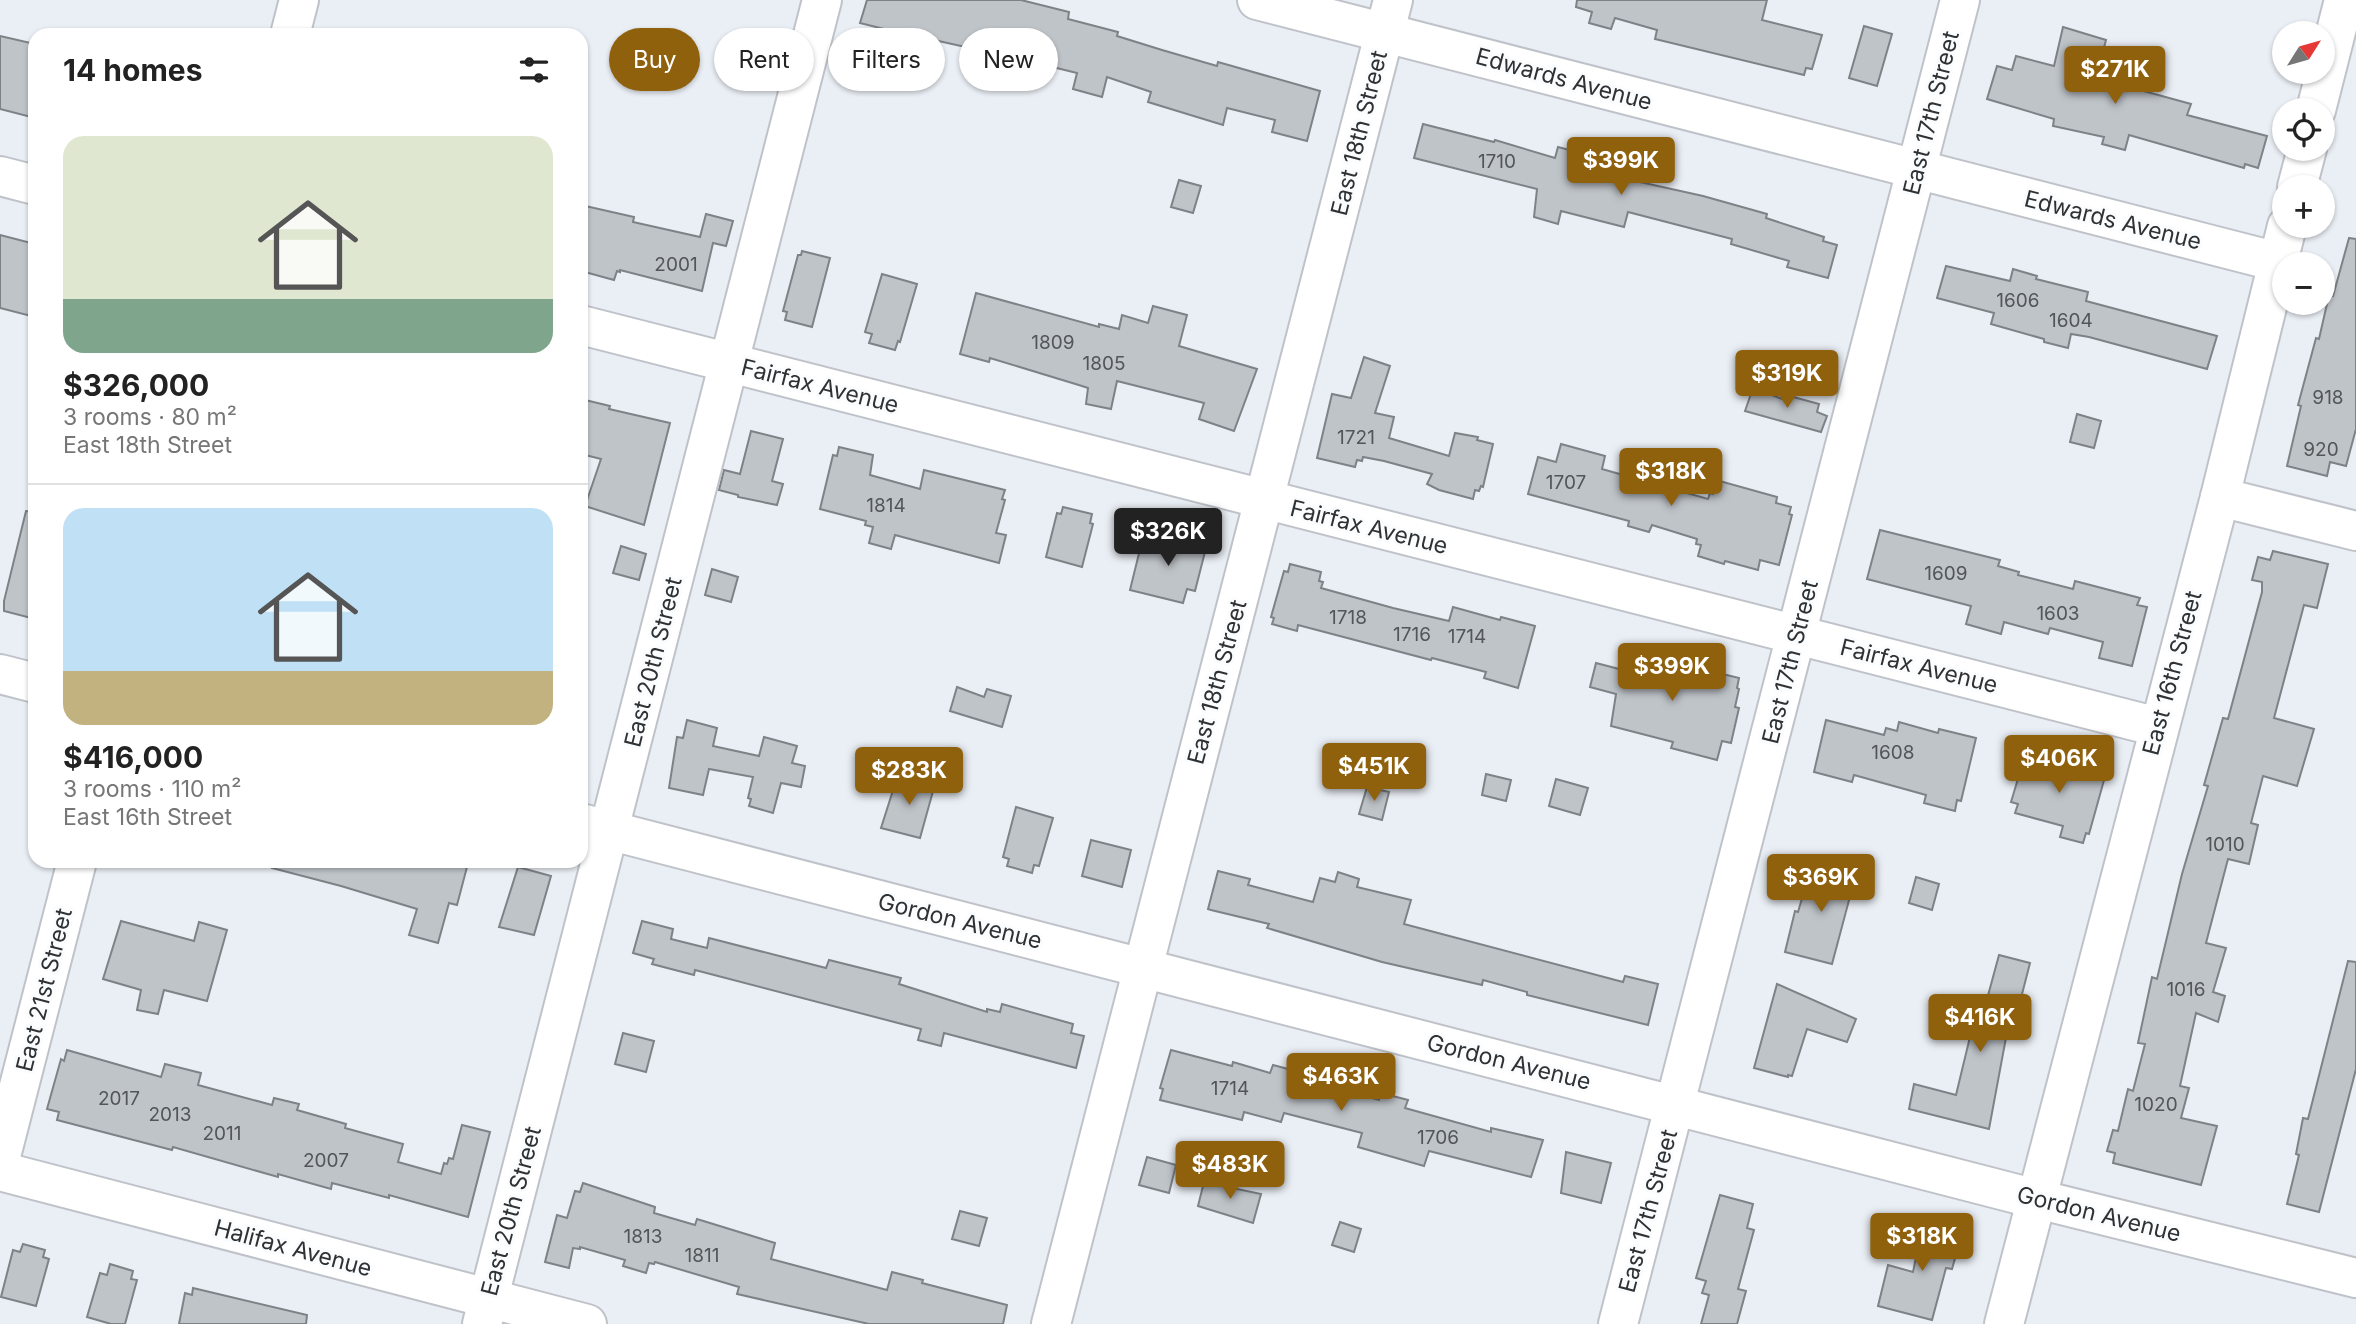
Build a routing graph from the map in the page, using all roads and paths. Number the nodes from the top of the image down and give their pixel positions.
1 (299, 0) edge
2 (822, 0) edge
3 (1257, 0) edge
4 (1960, 0) edge
5 (2344, 0) edge
6 (1389, 16) edge
7 (292, 28) edge
8 (2319, 98) edge
9 (1916, 170) junction
10 (0, 176) edge
11 (28, 183) edge
12 (2283, 244) edge
13 (588, 327) edge
14 (728, 363) junction
15 (2220, 496) junction
16 (1265, 500) junction
17 (2356, 531) edge
18 (1797, 635) junction
19 (0, 674) edge
20 (28, 680) edge
21 (2158, 727) junction
22 (595, 827) edge
23 (588, 858) edge
24 (75, 868) edge
25 (586, 868) edge
26 (1143, 968) junction
27 (1675, 1105) junction
28 (0, 1160) edge
29 (0, 1171) edge
30 (2035, 1198) junction
31 (2356, 1278) edge
32 (485, 1311) edge
33 (587, 1324) edge
34 (1051, 1324) edge
35 (1618, 1324) edge
36 (2004, 1324) edge

1 - 7 street
2 - 14 street, East 20th Street
3 - 6 street, Edwards Avenue
4 - 9 street, East 17th Street
5 - 8 street
6 - 9 street, Edwards Avenue
6 - 16 street, East 18th Street
9 - 12 street, Edwards Avenue
9 - 18 street, East 17th Street
10 - 11 street
12 - 15 street, East 16th Street
13 - 14 street, Fairfax Avenue
14 - 16 street, Fairfax Avenue
14 - 22 street, East 20th Street
15 - 17 street
15 - 21 street, East 16th Street
16 - 18 street, Fairfax Avenue
16 - 26 street, East 18th Street
18 - 21 street, Fairfax Avenue
18 - 27 street, East 17th Street
19 - 20 street
21 - 30 street, East 16th Street
22 - 23 street, East 20th Street
22 - 26 street, Gordon Avenue
24 - 28 street, East 21st Street
25 - 32 street, East 20th Street
26 - 27 street, Gordon Avenue
26 - 34 street, East 18th Street
27 - 30 street, Gordon Avenue
27 - 35 street, East 17th Street
29 - 32 street, Halifax Avenue
30 - 31 street, Gordon Avenue
30 - 36 street, East 16th Street
32 - 33 street, Halifax Avenue

